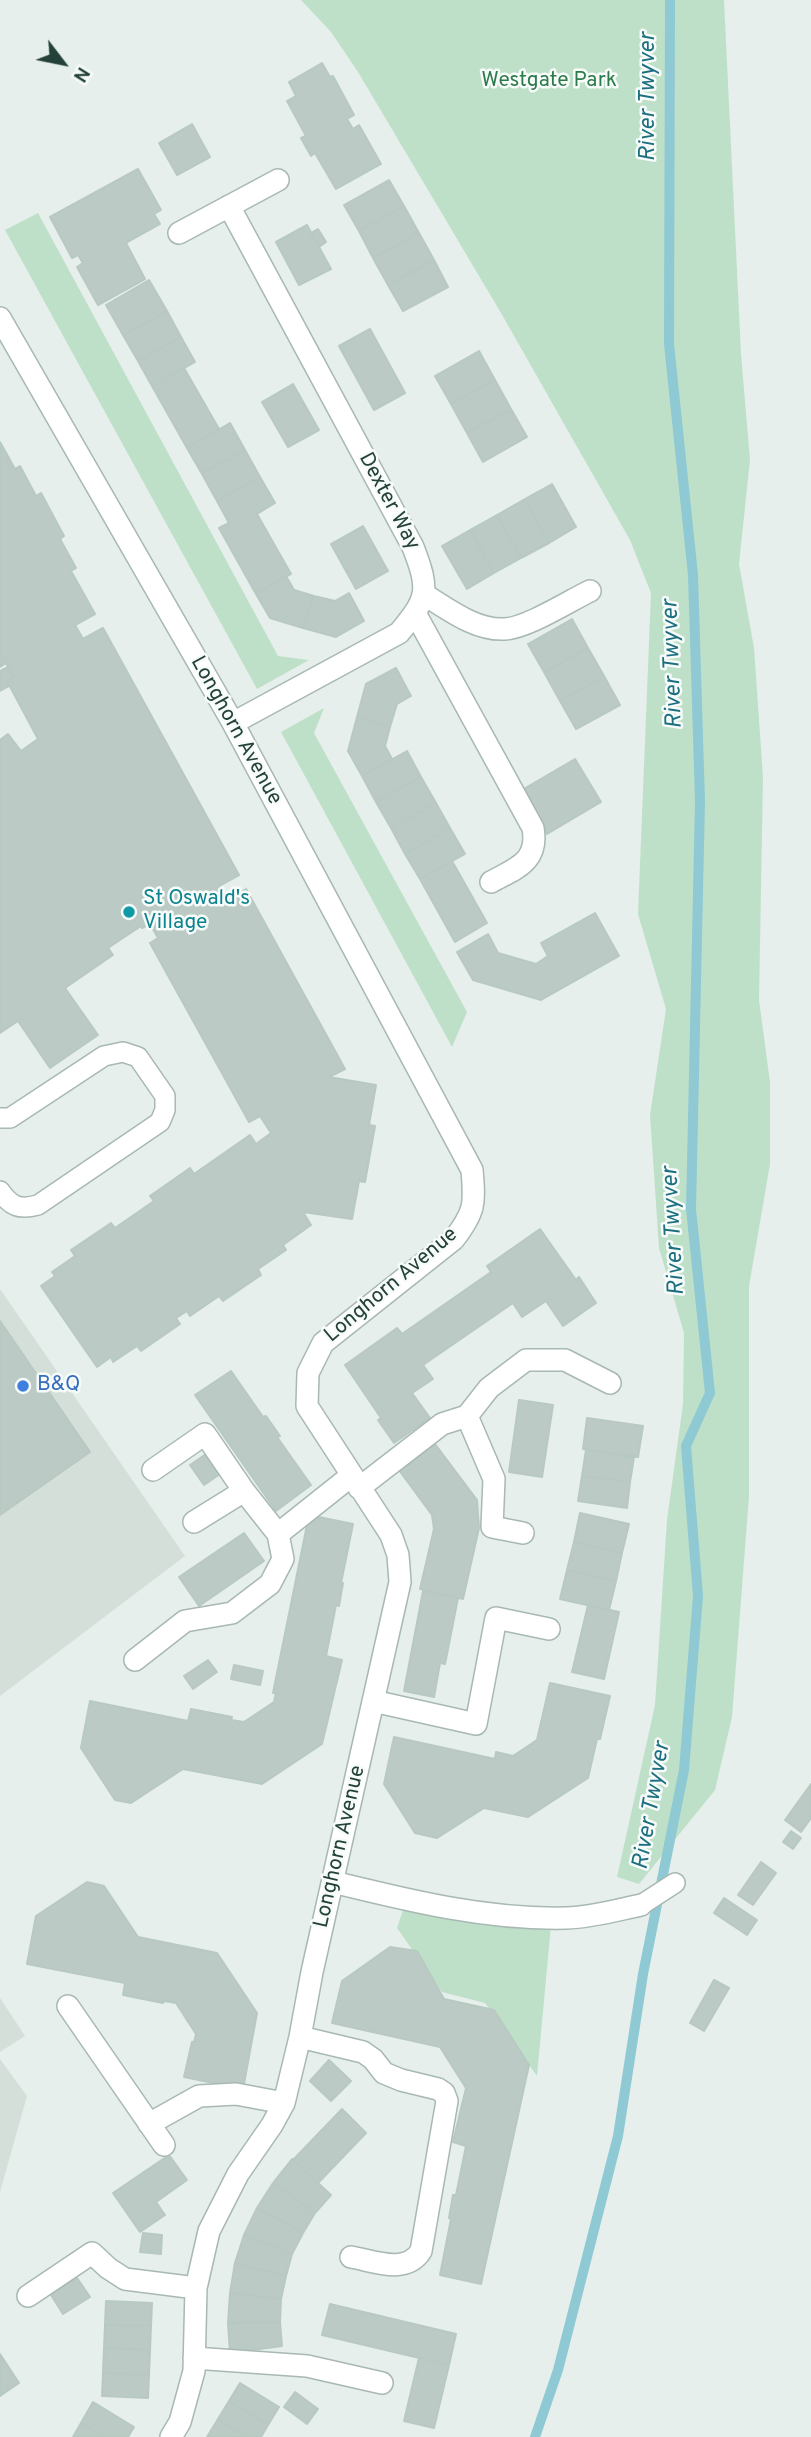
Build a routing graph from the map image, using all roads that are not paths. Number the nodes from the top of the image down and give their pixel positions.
1 (278, 180) dead end
2 (229, 206) junction
3 (179, 233) dead end
4 (0, 318) edge
5 (590, 591) dead end
6 (420, 604) junction
7 (233, 723) junction
8 (491, 882) dead end
9 (0, 1118) edge
10 (0, 1191) edge
11 (610, 1383) dead end
12 (467, 1416) junction
13 (153, 1470) dead end
14 (355, 1482) junction
15 (244, 1491) junction
16 (194, 1522) dead end
17 (523, 1532) dead end
18 (278, 1534) junction
19 (549, 1629) dead end
20 (135, 1660) dead end
21 (373, 1701) junction
22 (333, 1882) junction
23 (675, 1883) dead end
24 (642, 1905) joint
25 (68, 2006) dead end
26 (300, 2037) junction
27 (284, 2103) junction
28 (149, 2124) junction
29 (164, 2145) dead end
30 (351, 2257) dead end
31 (196, 2288) junction
32 (28, 2296) dead end
33 (194, 2358) junction
34 (382, 2383) dead end
35 (171, 2437) edge

1 - 2 street
2 - 3 street
2 - 6 street, Dexter Way
4 - 7 street, Longhorn Avenue
5 - 6 street
6 - 7 street
6 - 8 street, Dexter Way
7 - 14 street, Longhorn Avenue
9 - 10 lane
11 - 12 street
12 - 14 street
12 - 17 street
13 - 15 street
14 - 18 street
14 - 21 street, Longhorn Avenue
15 - 16 street
15 - 18 street
18 - 20 street
19 - 21 street
21 - 22 street, Longhorn Avenue
22 - 24 street
22 - 26 street, Longhorn Avenue
23 - 24 lane
25 - 28 street
26 - 27 street, Longhorn Avenue
26 - 30 street
27 - 28 street
27 - 31 street, Longhorn Avenue
28 - 29 street
31 - 32 street
31 - 33 street, Longhorn Avenue
33 - 34 street
33 - 35 street, Longhorn Avenue

